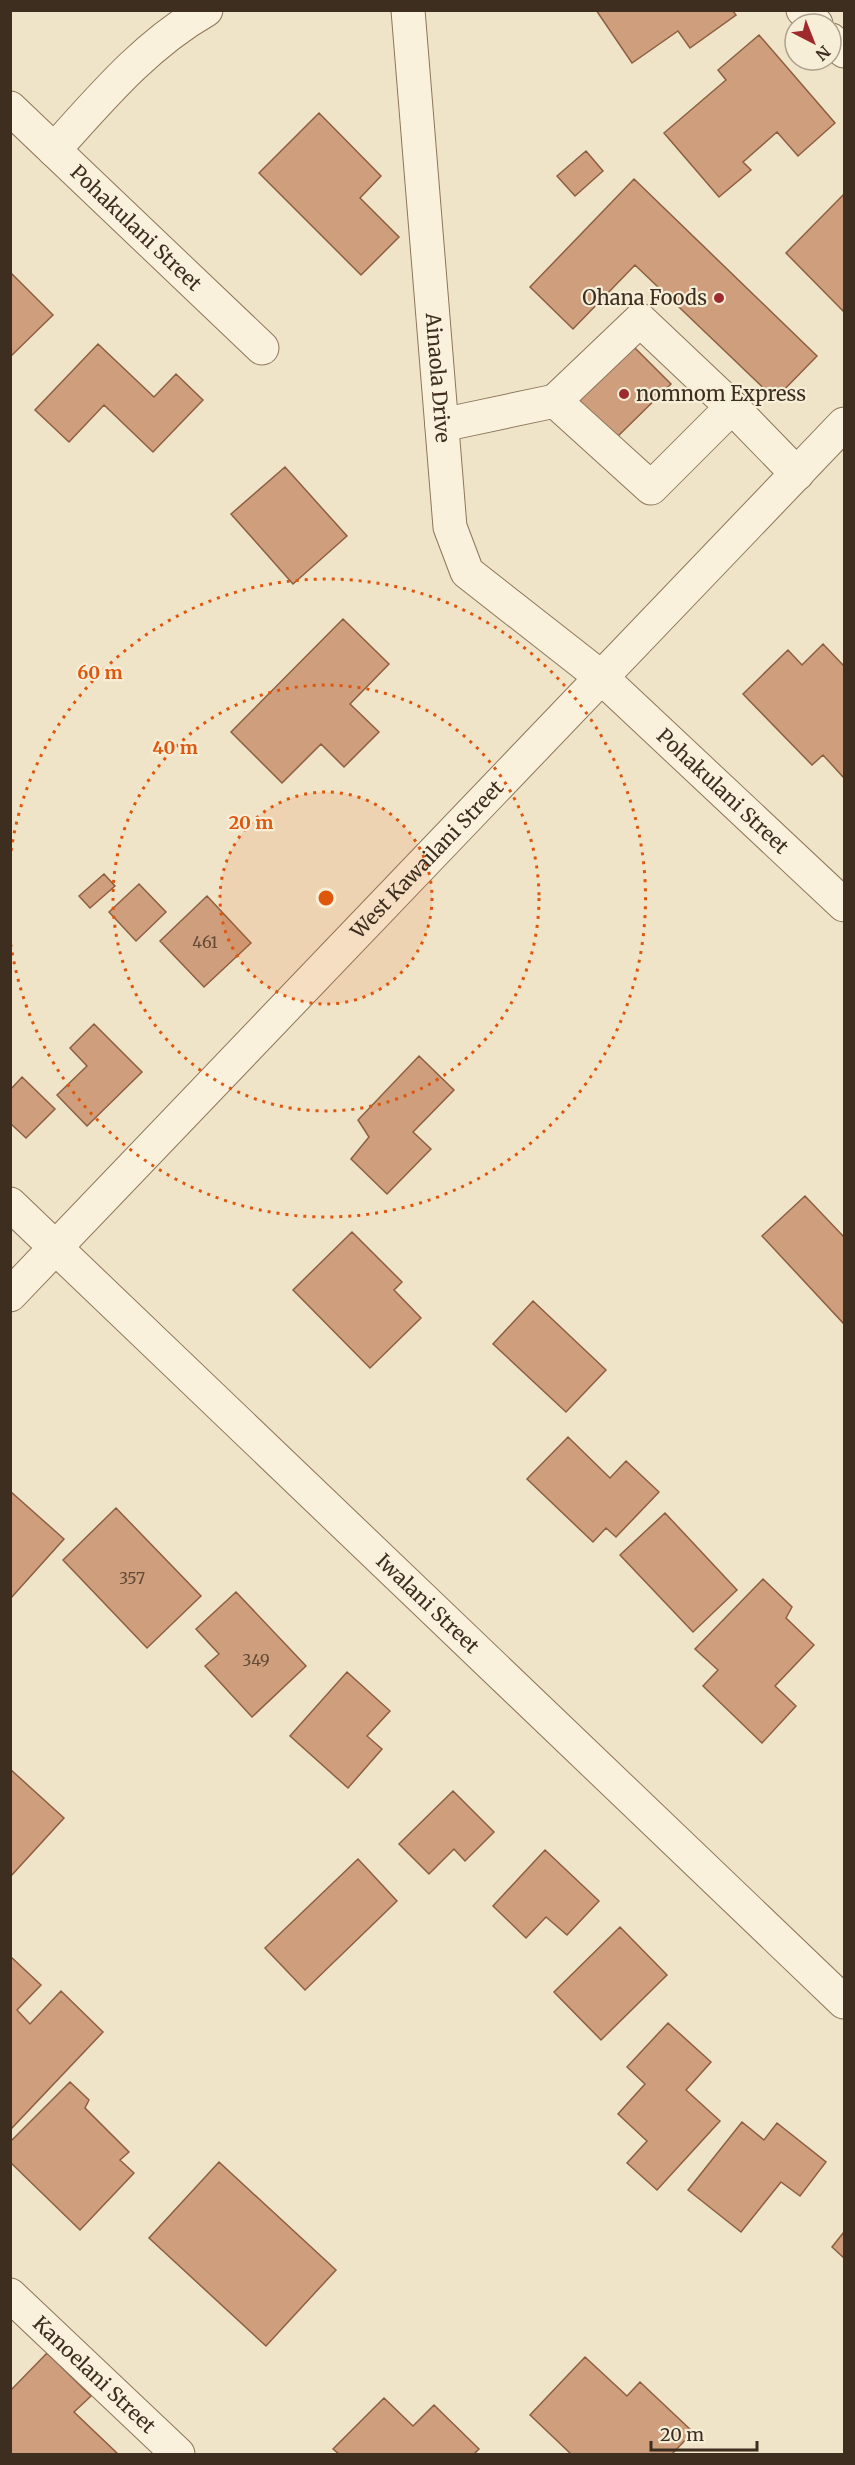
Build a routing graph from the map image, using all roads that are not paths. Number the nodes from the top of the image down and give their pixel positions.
1 (206, 10) edge
2 (408, 10) edge
3 (10, 108) edge
4 (54, 150) junction
5 (262, 348) dead end
6 (555, 401) junction
7 (732, 407) junction
8 (442, 424) junction
9 (844, 424) edge
10 (797, 474) junction
11 (601, 677) junction
12 (844, 905) edge
13 (10, 1204) edge
14 (56, 1247) junction
15 (10, 1295) edge
16 (844, 2002) edge
17 (10, 2295) edge
18 (178, 2454) edge

1 - 4 street
2 - 8 street, Ainaola Drive
3 - 4 street, Pohakulani Street
4 - 5 street, Pohakulani Street
6 - 7 street
6 - 7 street
6 - 8 street
7 - 10 street
8 - 11 street, Ainaola Drive
9 - 10 street, West Kawailani Street
10 - 11 street, West Kawailani Street
11 - 12 street, Pohakulani Street
11 - 14 street, West Kawailani Street
13 - 14 street, Iwalani Street
14 - 15 street, West Kawailani Street
14 - 16 street, Iwalani Street
17 - 18 street, Kanoelani Street

